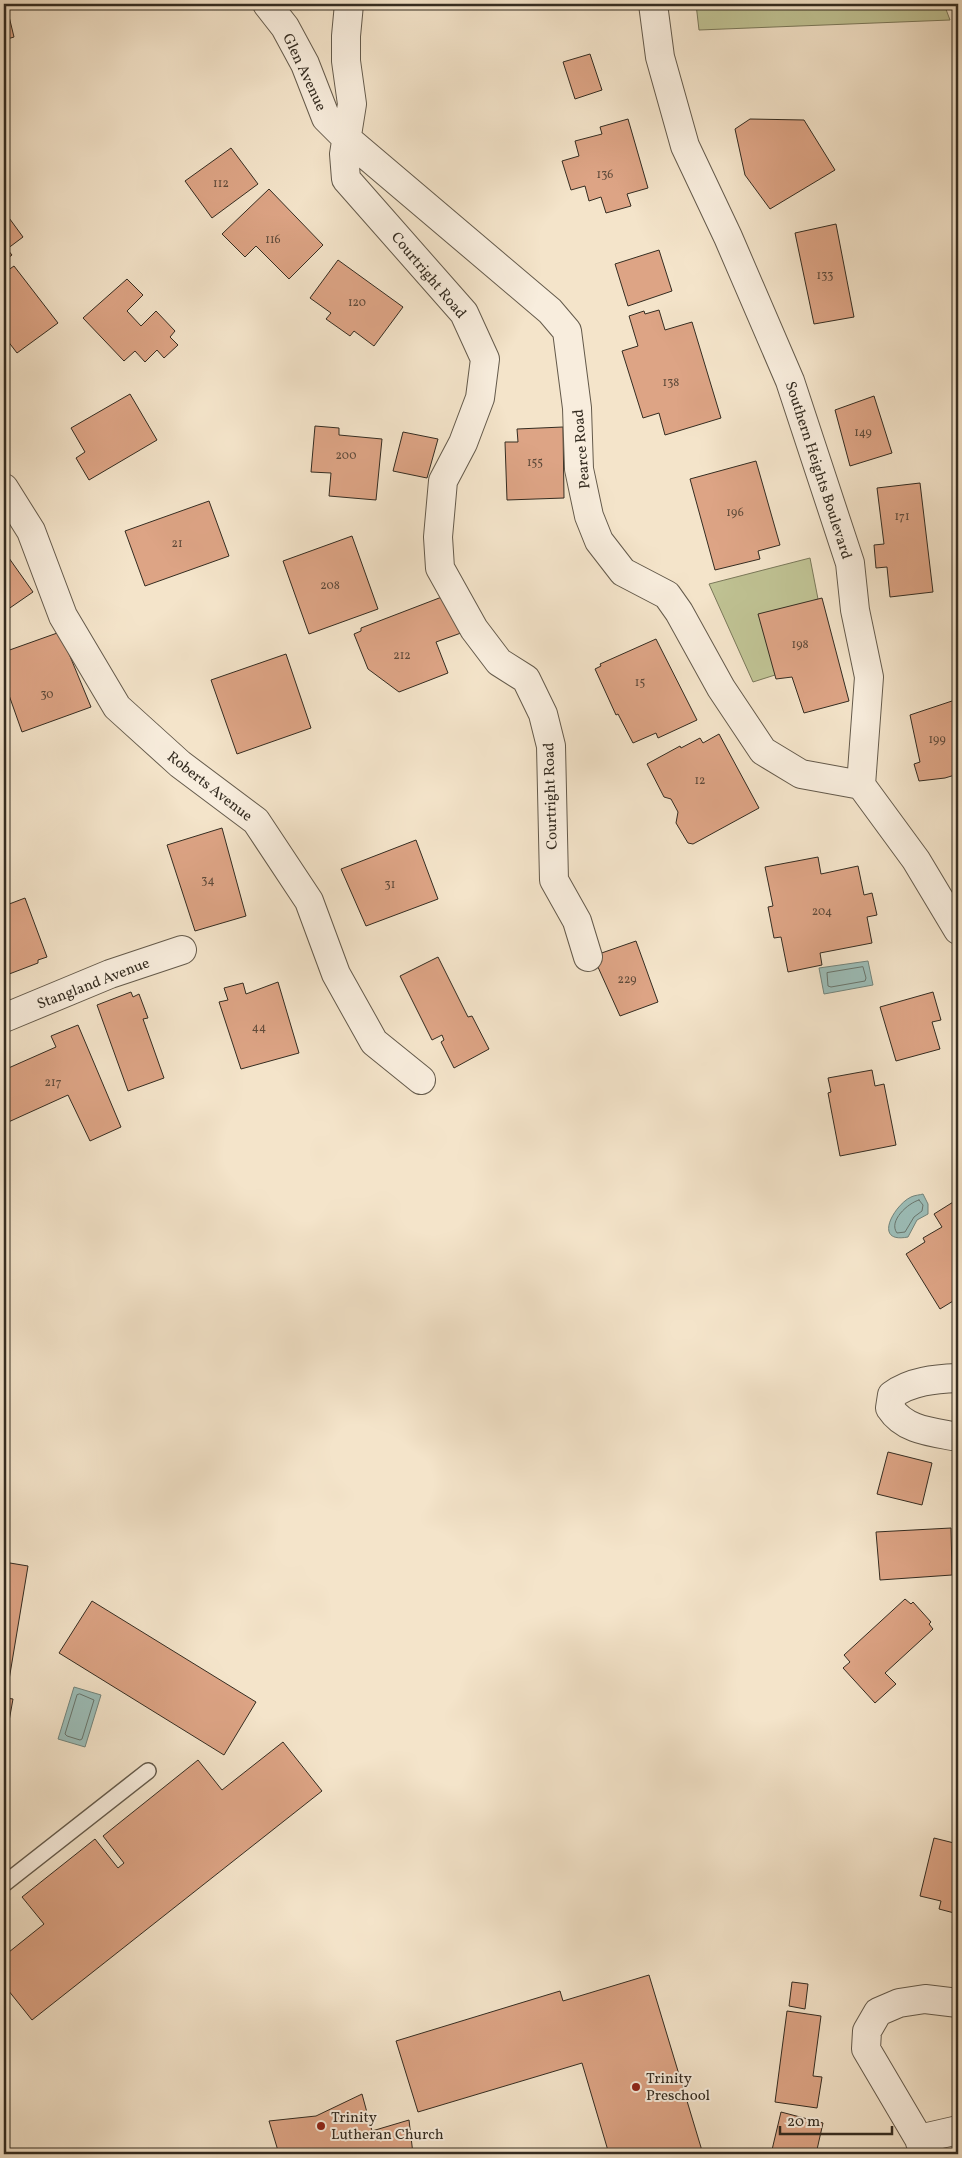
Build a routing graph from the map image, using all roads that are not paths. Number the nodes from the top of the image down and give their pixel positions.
1 (266, 4) edge
2 (349, 4) edge
3 (652, 4) edge
4 (346, 138) junction
5 (4, 488) edge
6 (861, 785) junction
7 (958, 930) edge
8 (182, 950) dead end
9 (588, 957) dead end
10 (4, 1018) edge
11 (421, 1080) dead end
12 (958, 1378) edge
13 (958, 1437) edge
14 (148, 1771) dead end
15 (4, 1884) edge
16 (958, 2003) edge
17 (958, 2130) edge
18 (921, 2147) edge

1 - 4 street, Glen Avenue
2 - 4 street, Courtright Road
3 - 6 street, Southern Heights Boulevard
4 - 6 street, Pearce Road
4 - 9 street, Courtright Road
5 - 11 street, Roberts Avenue
6 - 7 street
8 - 10 street, Stangland Avenue
12 - 13 street
14 - 15 lane
16 - 18 street
17 - 18 street

